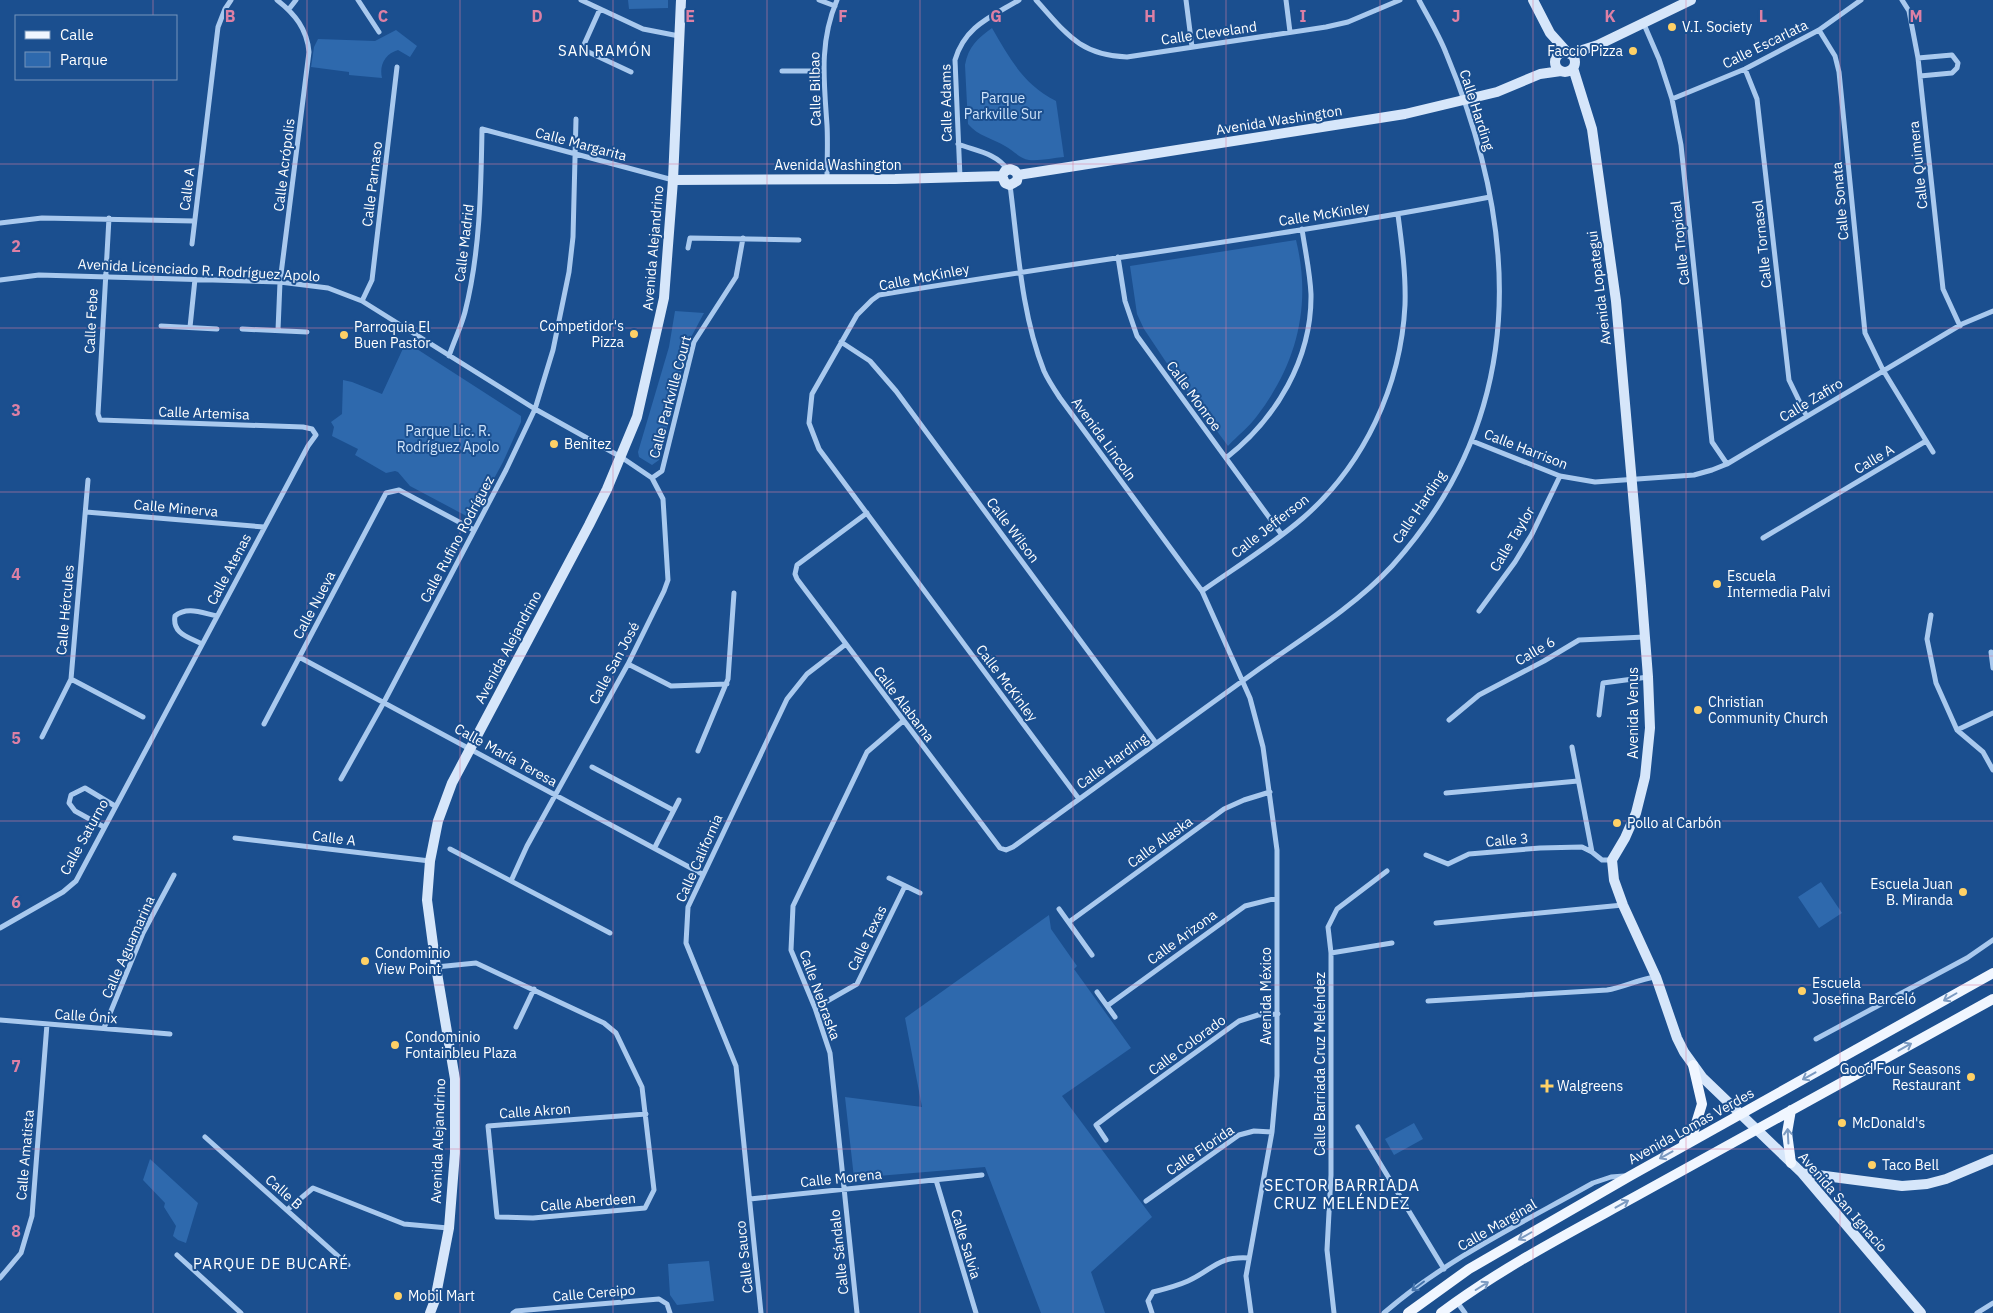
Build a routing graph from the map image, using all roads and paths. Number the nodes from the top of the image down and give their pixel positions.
1 (231, 0) edge
2 (278, 0) edge
3 (296, 0) edge
4 (358, 0) edge
5 (580, 0) edge
6 (681, 0) edge
7 (819, 0) edge
8 (837, 0) edge
9 (1019, 0) edge
10 (1036, 0) edge
11 (1186, 0) edge
12 (1286, 0) edge
13 (1400, 0) edge
14 (1419, 0) edge
15 (1533, 0) edge
16 (1691, 0) edge
17 (1862, 0) edge
18 (1902, 0) edge
19 (835, 6) junction
20 (288, 9) junction
21 (600, 9) junction
22 (1643, 22) junction
23 (1819, 30) junction
24 (379, 32) dead end
25 (1290, 32) junction
26 (1550, 33) junction
27 (679, 36) junction
28 (1192, 47) junction
29 (1918, 58) junction
30 (1555, 59) junction
31 (1568, 63) junction
32 (396, 67) dead end
33 (1745, 69) junction
34 (782, 71) dead end
35 (823, 71) junction
36 (631, 72) dead end
37 (1540, 74) junction
38 (1920, 76) junction
39 (1672, 99) junction
40 (1465, 100) junction
41 (576, 119) dead end
42 (482, 129) joint
43 (958, 144) junction
44 (575, 154) junction
45 (1005, 173) junction
46 (1018, 175) junction
47 (960, 177) junction
48 (827, 179) junction
49 (673, 180) junction
50 (1010, 185) junction
51 (1490, 197) junction
52 (1398, 215) junction
53 (109, 218) junction
54 (194, 221) junction
55 (0, 223) edge
56 (1302, 229) junction
57 (743, 238) junction
58 (799, 240) dead end
59 (192, 244) dead end
60 (688, 248) dead end
61 (1118, 257) junction
62 (1021, 271) junction
63 (105, 276) junction
64 (195, 279) junction
65 (0, 280) edge
66 (280, 282) junction
67 (362, 302) junction
68 (1993, 311) edge
69 (161, 326) dead end
70 (1960, 326) junction
71 (190, 327) junction
72 (217, 328) dead end
73 (242, 328) dead end
74 (278, 330) junction
75 (308, 332) dead end
76 (841, 342) junction
77 (449, 356) junction
78 (1883, 370) junction
79 (535, 409) junction
80 (1806, 415) junction
81 (104, 422) joint
82 (303, 427) joint
83 (1472, 441) junction
84 (1926, 441) junction
85 (1932, 452) dead end
86 (621, 457) junction
87 (1226, 458) junction
88 (1727, 464) junction
89 (1560, 476) junction
90 (652, 478) junction
91 (88, 480) dead end
92 (1632, 480) junction
93 (86, 512) junction
94 (867, 513) junction
95 (264, 527) junction
96 (474, 530) junction
97 (1282, 535) junction
98 (1763, 538) dead end
99 (1202, 591) junction
100 (734, 593) dead end
101 (1479, 611) dead end
102 (1931, 615) dead end
103 (217, 616) junction
104 (1645, 637) junction
105 (202, 644) junction
106 (846, 644) junction
107 (1991, 652) dead end
108 (299, 657) junction
109 (628, 664) junction
110 (1993, 668) edge
111 (1648, 677) junction
112 (71, 679) junction
113 (1243, 681) junction
114 (727, 684) junction
115 (384, 702) junction
116 (1993, 713) edge
117 (1599, 715) dead end
118 (143, 717) dead end
119 (1449, 720) dead end
120 (903, 721) junction
121 (153, 722) dead end
122 (264, 724) dead end
123 (158, 726) junction
124 (1958, 730) junction
125 (42, 737) dead end
126 (1156, 743) junction
127 (1572, 747) dead end
128 (470, 748) junction
129 (698, 751) dead end
130 (592, 767) dead end
131 (1993, 770) edge
132 (341, 779) dead end
133 (1578, 781) junction
134 (1270, 792) junction
135 (1446, 792) dead end
136 (556, 795) junction
137 (1079, 799) junction
138 (679, 800) dead end
139 (115, 806) junction
140 (674, 810) junction
141 (104, 827) junction
142 (235, 838) dead end
143 (655, 848) junction
144 (450, 849) dead end
145 (1006, 850) joint
146 (1592, 852) junction
147 (1426, 855) dead end
148 (1612, 860) junction
149 (430, 861) junction
150 (1387, 871) dead end
151 (702, 874) junction
152 (174, 875) dead end
153 (889, 878) dead end
154 (511, 881) junction
155 (905, 886) junction
156 (920, 893) dead end
157 (1277, 898) junction
158 (1623, 905) junction
159 (1058, 909) dead end
160 (1069, 922) junction
161 (1436, 923) dead end
162 (0, 928) edge
163 (610, 933) dead end
164 (1993, 940) edge
165 (1392, 944) dead end
166 (1331, 953) junction
167 (1092, 955) dead end
168 (436, 967) junction
169 (1993, 974) edge
170 (1656, 977) junction
171 (534, 989) junction
172 (1097, 992) dead end
173 (1993, 999) edge
174 (1428, 1001) dead end
175 (1106, 1006) junction
176 (815, 1008) junction
177 (1278, 1014) junction
178 (1115, 1017) dead end
179 (0, 1020) edge
180 (47, 1024) junction
181 (516, 1026) dead end
182 (104, 1028) junction
183 (170, 1034) dead end
184 (1816, 1039) dead end
185 (1693, 1064) junction
186 (1791, 1110) junction
187 (646, 1114) junction
188 (1740, 1115) junction
189 (1358, 1126) dead end
190 (1756, 1130) junction
191 (1272, 1132) junction
192 (205, 1137) dead end
193 (1106, 1140) dead end
194 (1682, 1147) junction
195 (1993, 1159) edge
196 (1791, 1163) junction
197 (1802, 1173) junction
198 (982, 1175) dead end
199 (1630, 1176) junction
200 (936, 1180) junction
201 (844, 1189) junction
202 (750, 1199) junction
203 (1146, 1201) dead end
204 (287, 1210) junction
205 (497, 1217) joint
206 (449, 1228) junction
207 (177, 1254) dead end
208 (1249, 1258) junction
209 (348, 1265) dead end
210 (1444, 1269) junction
211 (0, 1278) edge
212 (1457, 1301) junction
213 (1993, 1303) edge
214 (241, 1313) edge
215 (430, 1313) edge
216 (513, 1313) edge
217 (670, 1313) edge
218 (761, 1313) edge
219 (857, 1313) edge
220 (976, 1313) edge
221 (1152, 1313) edge
222 (1250, 1313) edge
223 (1334, 1313) edge
224 (1384, 1313) edge
225 (1408, 1313) edge
226 (1441, 1313) edge
227 (1465, 1313) edge
228 (1921, 1313) edge
229 (1977, 1313) edge

1 - 54 street, Calle A
2 - 20 street, Calle Acrópolis
3 - 20 street
4 - 24 street
5 - 21 street
6 - 27 street, Avenida Alejandrino
7 - 19 street
8 - 19 street, Calle Bilbao
9 - 43 street, Calle Adams
10 - 28 street, Calle Cleveland
11 - 28 street
12 - 25 street
13 - 25 street, Calle Cleveland
14 - 40 street, Calle Harding
15 - 26 street, Avenida Lopategui
16 - 22 street
17 - 23 street, Calle Escarlata
18 - 29 street, Calle Quimera
19 - 35 street, Calle Bilbao
20 - 66 street, Calle Acrópolis
21 - 27 street
21 - 36 street
22 - 31 street
22 - 39 street, Calle Tropical
23 - 33 street, Calle Escarlata
23 - 78 street, Calle Sonata
25 - 28 street, Calle Cleveland
26 - 30 street, Avenida Lopategui
26 - 31 street, Avenida Lopategui
27 - 49 street, Avenida Alejandrino
29 - 38 street, Calle Quimera
29 - 38 street
30 - 31 street, Avenida Washington
30 - 31 street, Avenida Lopategui
30 - 37 street, Avenida Washington
31 - 37 street, Avenida Washington
31 - 92 street, Avenida Lopategui
32 - 67 street, Calle Parnaso
33 - 39 street, Calle Escarlata
33 - 80 street, Calle Tornasol
34 - 35 street
35 - 48 street, Calle Bilbao
37 - 40 street, Avenida Washington
38 - 70 street, Calle Quimera
39 - 88 street, Calle Tropical
40 - 46 street, Avenida Washington
40 - 51 street, Calle Harding
41 - 44 street, Calle Rufino Rodríguez
42 - 44 street, Calle Margarita
42 - 77 street, Calle Madrid
43 - 45 street
43 - 47 street, Calle Adams
44 - 49 street, Calle Margarita
44 - 79 street, Calle Rufino Rodríguez
45 - 46 street, Avenida Washington
45 - 47 street, Avenida Washington
45 - 50 street
46 - 50 street
47 - 48 street, Avenida Washington
48 - 49 street, Avenida Washington
49 - 86 street, Avenida Alejandrino
50 - 62 street, Avenida Lincoln
51 - 52 street, Calle McKinley
51 - 83 street, Calle Harding
52 - 56 street, Calle McKinley
52 - 97 street, Calle Jefferson
53 - 54 street, Calle A
53 - 55 street, Calle A
53 - 63 street, Calle Febe
54 - 59 street
56 - 61 street, Calle McKinley
56 - 87 street
57 - 58 street
57 - 60 street
57 - 90 street, Calle Parkville Court
61 - 62 street, Calle McKinley
61 - 87 street, Calle Monroe
62 - 76 street, Calle McKinley
62 - 99 street, Avenida Lincoln
63 - 64 street, Avenida Licenciado R. Rodríguez Apolo
63 - 65 street, Avenida Licenciado R. Rodríguez Apolo
63 - 81 street, Calle Febe
64 - 66 street, Avenida Licenciado R. Rodríguez Apolo
64 - 71 street
66 - 67 street, Avenida Licenciado R. Rodríguez Apolo
66 - 74 street, Calle Acrópolis
67 - 77 street, Avenida Licenciado R. Rodríguez Apolo
68 - 70 street, Calle Zafiro
69 - 71 street
70 - 78 street, Calle Zafiro
71 - 72 street
73 - 74 street
74 - 75 street
76 - 94 street, Calle McKinley
76 - 126 street, Calle Wilson
77 - 79 street, Avenida Licenciado R. Rodríguez Apolo
78 - 80 street, Calle Zafiro
78 - 84 street
79 - 86 street, Avenida Licenciado R. Rodríguez Apolo
79 - 96 street, Calle Rufino Rodríguez
80 - 88 street, Calle Zafiro
81 - 82 street, Calle Artemisa
82 - 95 street, Calle Atenas
83 - 89 street, Calle Harrison
83 - 113 street, Calle Harding
84 - 85 street
84 - 98 street, Calle A
86 - 90 street
86 - 128 street, Avenida Alejandrino
87 - 97 street, Calle Monroe
88 - 92 street, Calle Zafiro
89 - 92 street, Calle Harrison
89 - 101 street, Calle Taylor
90 - 109 street, Calle San José
91 - 93 street, Calle Hércules
92 - 104 street, Avenida Venus
93 - 95 street, Calle Minerva
93 - 112 street, Calle Hércules
94 - 106 street, Calle Alabama
94 - 137 street, Calle McKinley
95 - 103 street, Calle Atenas
96 - 108 street, Calle Nueva
96 - 115 street, Calle Rufino Rodríguez
97 - 99 street, Calle Jefferson
99 - 113 street, Avenida Lincoln
100 - 114 street
102 - 124 street
103 - 105 street, Calle Atenas
103 - 105 street
104 - 111 street, Avenida Venus
104 - 119 street, Calle 6
105 - 123 street, Calle Atenas
106 - 120 street, Calle Alabama
106 - 151 street, Calle California
107 - 110 street
108 - 115 street, Calle María Teresa
108 - 122 street, Calle Nueva
109 - 114 street
109 - 136 street, Calle San José
111 - 117 street
111 - 148 street, Avenida Venus
112 - 118 street
112 - 125 street, Calle Hércules
113 - 126 street, Calle Harding
113 - 134 street, Avenida México
114 - 129 street
115 - 128 street, Calle María Teresa
115 - 132 street, Calle Rufino Rodríguez
116 - 124 street
120 - 145 street, Calle Alabama
120 - 176 street, Calle Nebraska
121 - 123 street
123 - 139 street, Calle Saturno
124 - 131 street
126 - 137 street, Calle Harding
127 - 133 street
128 - 136 street, Calle María Teresa
128 - 149 street, Avenida Alejandrino
130 - 140 street
133 - 135 street
133 - 146 street
134 - 157 street, Avenida México
134 - 160 street, Calle Alaska
136 - 143 street, Calle María Teresa
136 - 154 street, Calle San José
137 - 145 street, Calle Harding
138 - 140 street
139 - 141 street, Calle Saturno
139 - 141 street
140 - 143 street
141 - 162 street, Calle Saturno
142 - 149 street, Calle A
143 - 151 street, Calle María Teresa
144 - 154 street
146 - 147 street, Calle 3
146 - 148 street, Calle 3
148 - 158 street
149 - 168 street, Avenida Alejandrino
150 - 166 street, Calle Barriada Cruz Meléndez
151 - 202 street, Calle California
152 - 182 street, Calle Aguamarina
153 - 155 street
154 - 163 street
155 - 156 street
155 - 176 street, Calle Texas
157 - 175 street, Calle Arizona
157 - 177 street, Avenida México
158 - 161 street
158 - 170 street
159 - 160 street
160 - 167 street
164 - 184 street
165 - 166 street
166 - 223 street, Calle Barriada Cruz Meléndez
168 - 171 street, Calle Aberdeen
168 - 206 street, Avenida Alejandrino
169 -> 188 main road, Avenida Lomas Verdes
170 - 174 street
170 - 185 street
171 - 181 street
171 - 187 street, Calle Aberdeen
172 - 175 street
186 -> 173 main road
175 - 178 street
176 - 201 street, Calle Nebraska
177 - 191 street, Avenida México
177 - 193 street, Calle Colorado
179 - 180 street, Calle Ónix
180 - 182 street, Calle Ónix
180 - 211 street, Calle Amatista
182 - 183 street, Calle Ónix
185 - 188 street
185 - 194 main road
186 - 190 main road
196 -> 186 main road
187 - 205 street, Calle Aberdeen
187 - 205 street, Calle Akron
188 - 190 street, Avenida San Ignacio
188 - 194 main road, Avenida Lomas Verdes
189 - 210 street
190 - 196 street, Avenida San Ignacio
212 -> 190 main road
191 - 203 street, Calle Florida
191 - 208 street, Avenida México
192 - 204 street, Calle B
194 -> 199 main road, Avenida Lomas Verdes
195 - 197 street
196 - 197 street, Avenida San Ignacio
197 - 228 street, Avenida San Ignacio
198 - 200 street, Calle Morena
199 - 210 street, Calle Marginal
199 -> 225 main road, Avenida Lomas Verdes
200 - 201 street, Calle Morena
200 - 220 street, Calle Salvia
201 - 202 street, Calle Morena
201 - 219 street, Calle Sándalo
202 - 218 street, Calle Sauco
204 - 206 street
204 - 209 street, Calle B
206 - 215 street, Avenida Alejandrino
207 - 214 street
208 - 221 street
208 - 222 street, Avenida México
210 -> 224 street, Calle Marginal
212 - 226 main road
212 - 227 street
213 - 229 street
216 - 217 street, Calle Cereipo

